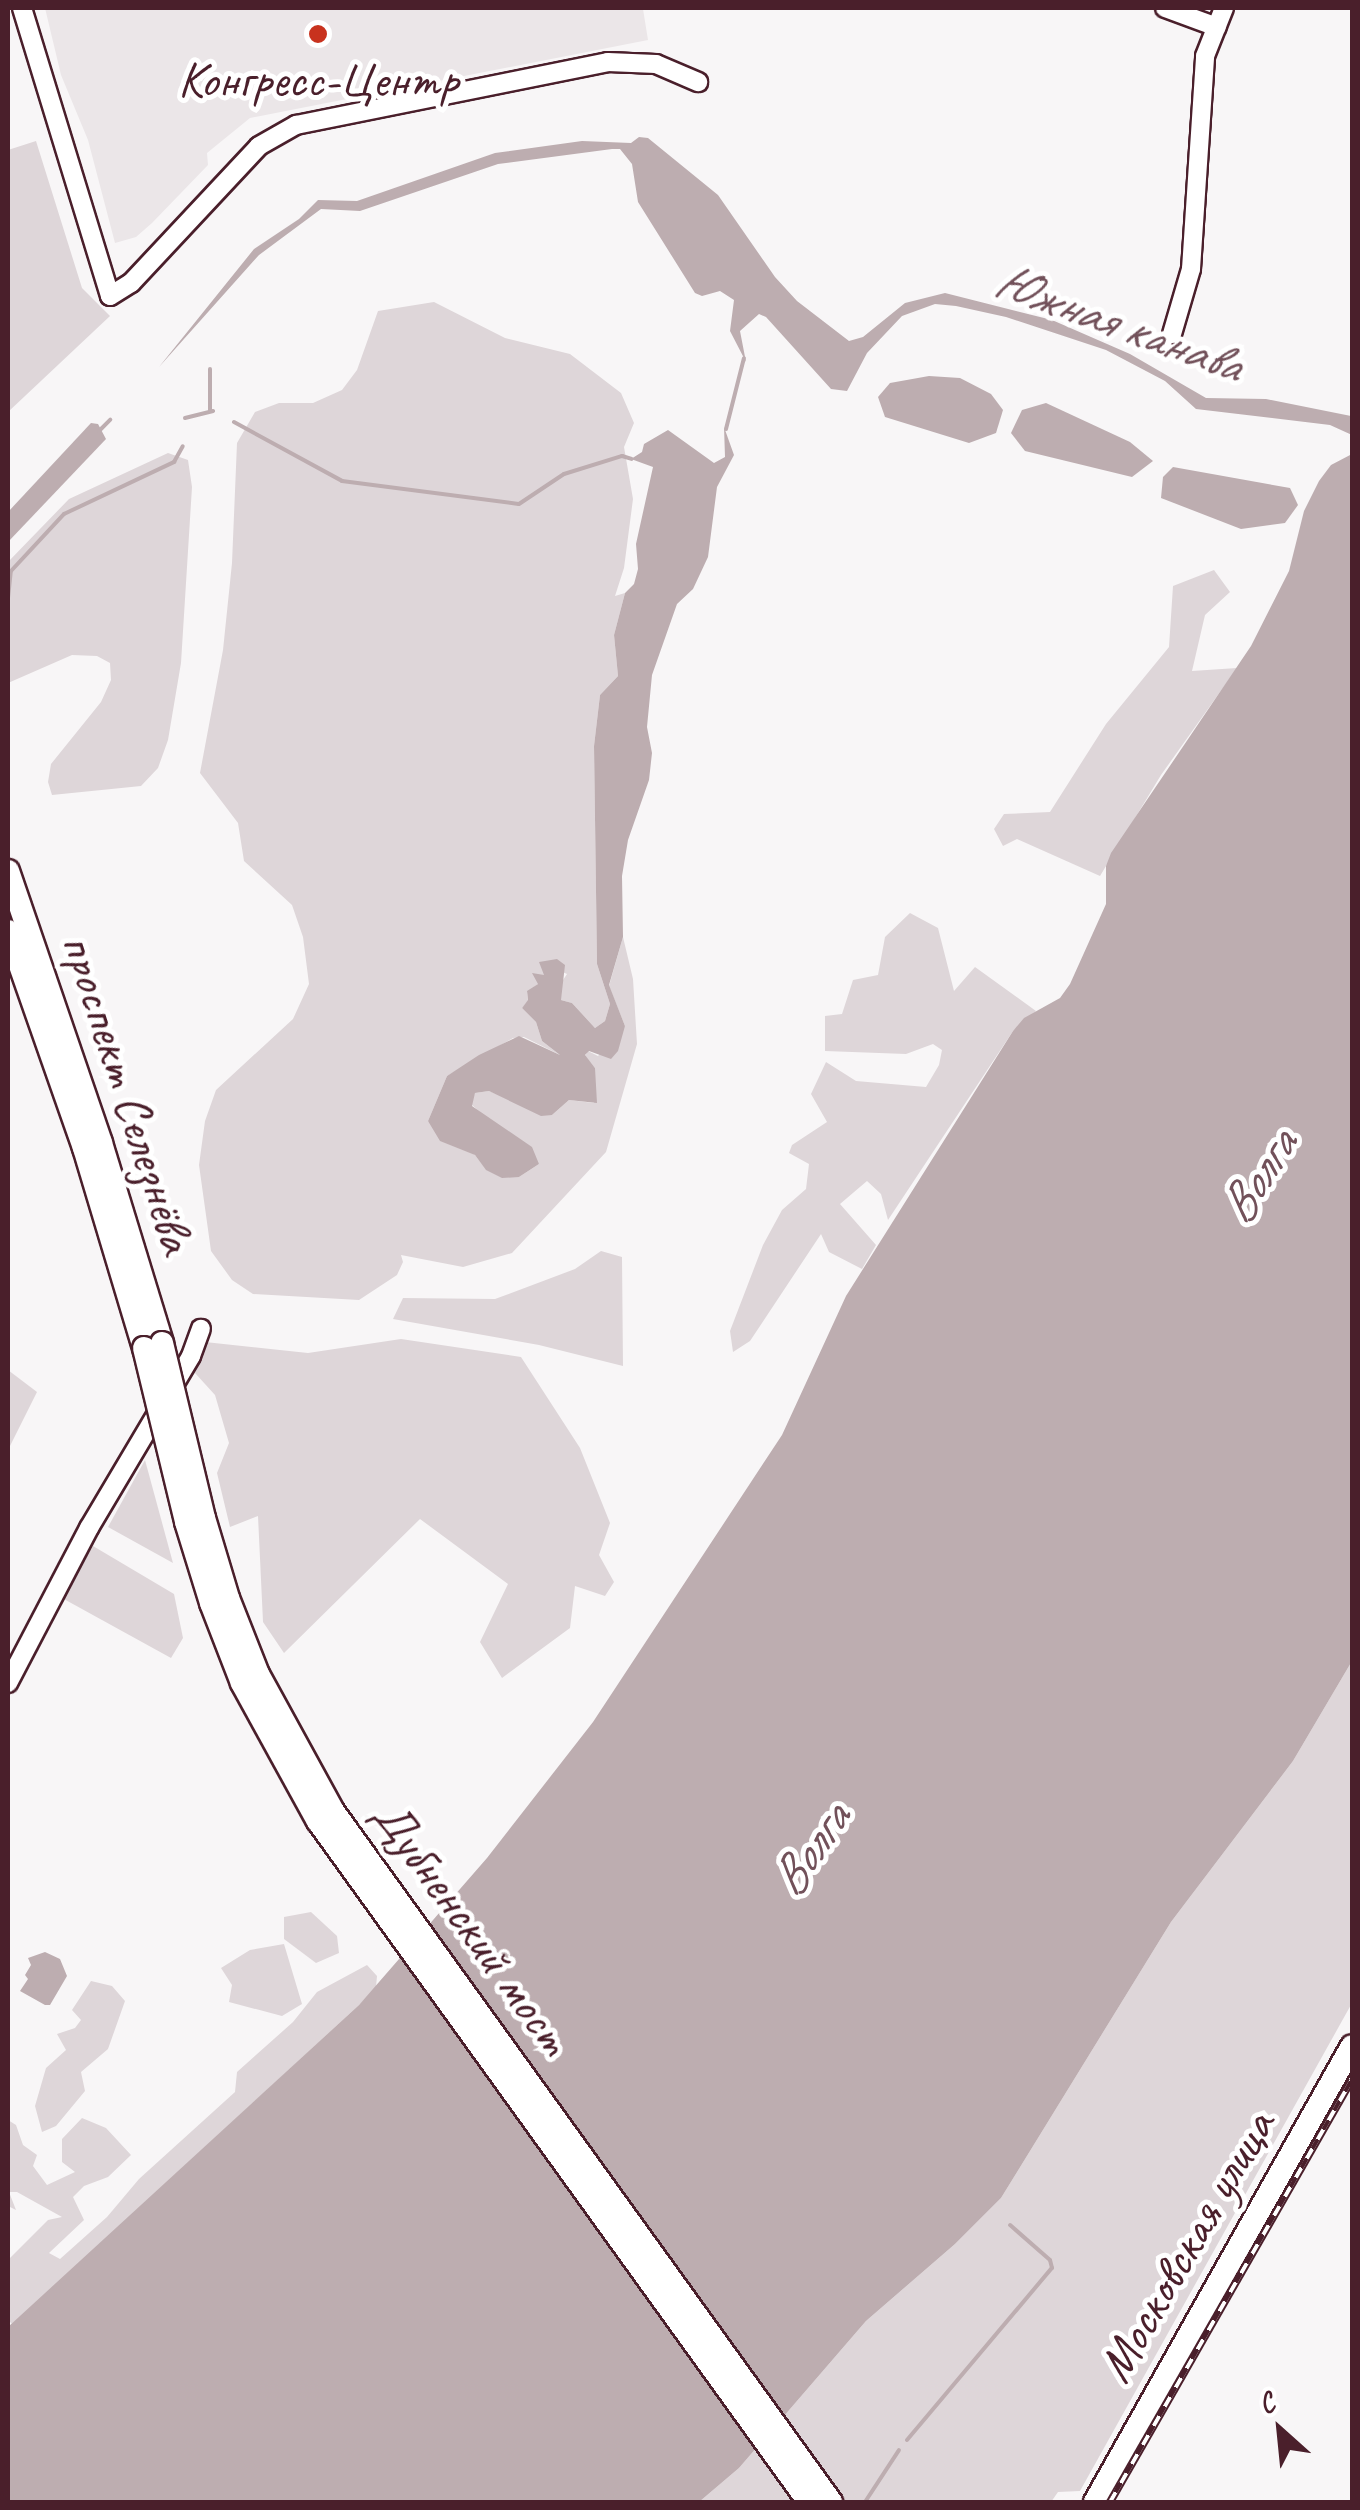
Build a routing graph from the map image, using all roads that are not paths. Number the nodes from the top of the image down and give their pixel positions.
1 (22, 8) edge
2 (1224, 8) edge
3 (1173, 9) edge
4 (1217, 27) junction
5 (698, 82) dead end
6 (1172, 334) dead end
7 (8, 871) edge
8 (8, 931) edge
9 (201, 1329) dead end
10 (153, 1346) junction
11 (8, 1683) edge
12 (1352, 2046) edge
13 (1097, 2496) edge
14 (809, 2502) edge
15 (831, 2502) edge

1 - 5 street
2 - 4 street
3 - 4 street
4 - 6 street
7 - 10 main road, проспект Селезнёва
8 - 10 main road, проспект Селезнёва
9 - 11 street
10 - 14 main road, Дубненский мост, bridge
10 - 15 main road, Дубненский мост, bridge
12 - 13 main road, Московская улица

